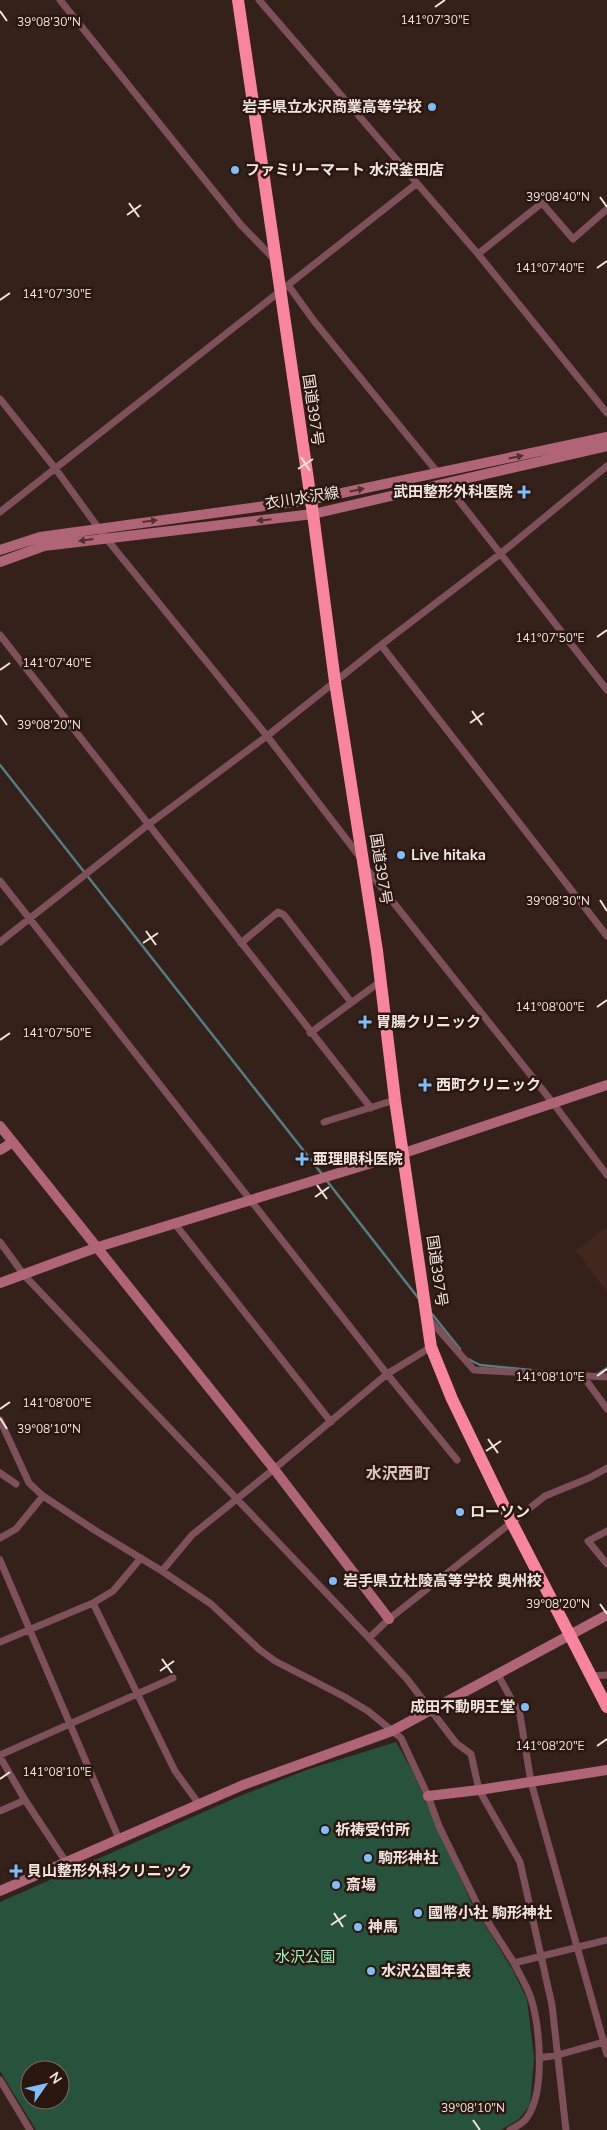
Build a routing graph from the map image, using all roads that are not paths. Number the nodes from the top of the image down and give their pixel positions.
1 (60, 0) edge
2 (238, 0) edge
3 (259, 0) edge
4 (416, 184) junction
5 (607, 209) edge
6 (478, 254) junction
7 (275, 260) junction
8 (284, 289) junction
9 (0, 399) edge
10 (607, 413) edge
11 (607, 437) edge
12 (607, 446) edge
13 (607, 466) edge
14 (55, 468) junction
15 (438, 474) junction
16 (446, 484) junction
17 (309, 500) junction
18 (0, 512) edge
19 (313, 514) junction
20 (98, 528) junction
21 (105, 538) junction
22 (0, 550) edge
23 (500, 554) junction
24 (0, 562) edge
25 (0, 635) edge
26 (381, 645) junction
27 (335, 682) junction
28 (607, 690) edge
29 (267, 736) junction
30 (150, 824) junction
31 (363, 863) junction
32 (0, 881) edge
33 (29, 918) junction
34 (607, 936) edge
35 (0, 942) edge
36 (241, 943) junction
37 (381, 981) junction
38 (351, 1002) junction
39 (310, 1032) junction
40 (607, 1086) edge
41 (395, 1100) junction
42 (553, 1103) junction
43 (371, 1108) junction
44 (324, 1122) dead end
45 (0, 1126) edge
46 (13, 1142) junction
47 (0, 1150) edge
48 (404, 1153) junction
49 (607, 1175) edge
50 (252, 1200) junction
51 (175, 1224) junction
52 (0, 1242) edge
53 (98, 1247) junction
54 (24, 1275) junction
55 (0, 1282) edge
56 (427, 1317) junction
57 (431, 1347) junction
58 (387, 1374) junction
59 (583, 1376) junction
60 (607, 1378) edge
61 (607, 1409) edge
62 (0, 1420) edge
63 (331, 1422) junction
64 (456, 1460) dead end
65 (607, 1468) edge
66 (274, 1469) junction
67 (0, 1473) edge
68 (16, 1484) dead end
69 (43, 1496) junction
70 (238, 1499) junction
71 (512, 1523) junction
72 (607, 1531) edge
73 (0, 1538) edge
74 (141, 1558) junction
75 (0, 1560) edge
76 (607, 1564) edge
77 (162, 1571) junction
78 (93, 1603) junction
79 (607, 1615) edge
80 (389, 1619) junction
81 (30, 1629) junction
82 (570, 1635) junction
83 (369, 1638) junction
84 (0, 1642) edge
85 (497, 1673) junction
86 (607, 1675) edge
87 (591, 1676) junction
88 (173, 1678) dead end
89 (138, 1693) junction
90 (607, 1707) edge
91 (431, 1710) junction
92 (69, 1724) junction
93 (392, 1731) junction
94 (0, 1756) edge
95 (607, 1770) edge
96 (531, 1782) junction
97 (479, 1790) junction
98 (428, 1796) junction
99 (25, 1800) junction
100 (199, 1804) junction
101 (0, 1811) edge
102 (118, 1840) junction
103 (66, 1862) junction
104 (0, 1891) edge
105 (607, 1940) edge
106 (576, 1947) junction
107 (542, 1956) junction
108 (514, 1963) junction
109 (606, 2041) edge
110 (607, 2054) edge
111 (558, 2055) junction
112 (539, 2058) junction
113 (0, 2080) edge
114 (30, 2130) edge
115 (512, 2130) edge
116 (566, 2130) edge

1 - 7 street
2 - 7 highway, 国道397号
3 - 4 street
4 - 6 street
4 - 8 street
5 - 6 street
6 - 10 street
7 - 8 highway, 国道397号
8 - 14 street
8 - 15 street
8 - 17 highway, 国道397号
9 - 14 street
15 -> 11 street, 衣川水沢線
12 - 16 street, 衣川水沢線
13 - 23 street
14 - 18 street
14 - 20 street
17 -> 15 street, 衣川水沢線
16 - 19 street, 衣川水沢線
16 - 23 street
17 - 19 highway, 国道397号
20 -> 17 street, 衣川水沢線
19 -> 21 street, 衣川水沢線
19 - 27 highway, 国道397号
20 - 21 street
20 - 22 street, 衣川水沢線
21 -> 24 street, 衣川水沢線
21 - 29 street
23 - 26 street
23 - 28 street
25 - 30 street
26 - 27 street
26 - 34 street
27 - 29 street
27 - 31 highway, 国道397号
29 - 30 street
29 - 31 street
30 - 33 street
30 - 36 street
31 - 37 highway, 国道397号
31 - 42 street
32 - 33 street
33 - 35 street
33 - 50 street
36 - 38 street
36 - 39 street
37 - 38 street
37 - 41 highway, 国道397号
38 - 39 street
39 - 43 street
40 - 42 street
41 - 43 street
41 - 48 highway, 国道397号
42 - 48 street
42 - 49 street
43 - 44 street
45 - 46 street
46 - 47 street
46 - 53 street
48 - 50 street
48 - 56 highway, 国道397号
50 - 51 street
50 - 58 street
51 - 53 street
51 - 63 street
52 - 54 street
53 - 54 street
53 - 66 street
54 - 55 street
54 - 70 street
56 - 57 highway, 国道397号
56 - 59 street
57 - 58 street
57 - 71 highway, 国道397号
58 - 63 street
58 - 64 street
59 - 60 street
59 - 61 street
62 - 69 street
63 - 66 street
65 - 71 street
66 - 70 street
66 - 80 street
67 - 68 street
69 - 73 street
69 - 74 street
70 - 77 street
70 - 83 street
71 - 80 street
71 - 82 highway, 国道397号
72 - 76 street
74 - 77 street
74 - 78 street
75 - 81 street
77 - 93 street
78 - 81 street
78 - 89 street
79 - 82 street
80 - 83 street
81 - 84 street
81 - 92 street
82 - 85 street
82 - 87 highway, 国道397号
83 - 91 street
85 - 91 street
85 - 96 street
86 - 87 street
87 - 90 highway, 国道397号
88 - 89 street
89 - 92 street
89 - 100 street
91 - 93 street
91 - 97 street
92 - 94 street
92 - 102 street
93 - 98 street
93 - 100 street
94 - 99 street
95 - 96 street
96 - 97 street
96 - 106 street
97 - 98 street
97 - 107 street
98 - 108 street
99 - 101 street
99 - 103 street
100 - 102 street
102 - 103 street
103 - 104 street
105 - 106 street
106 - 107 street
106 - 109 street
107 - 108 street
107 - 111 street
108 - 112 street
109 - 110 street
109 - 111 street
111 - 112 street
111 - 116 street
112 - 115 street
113 - 114 street

